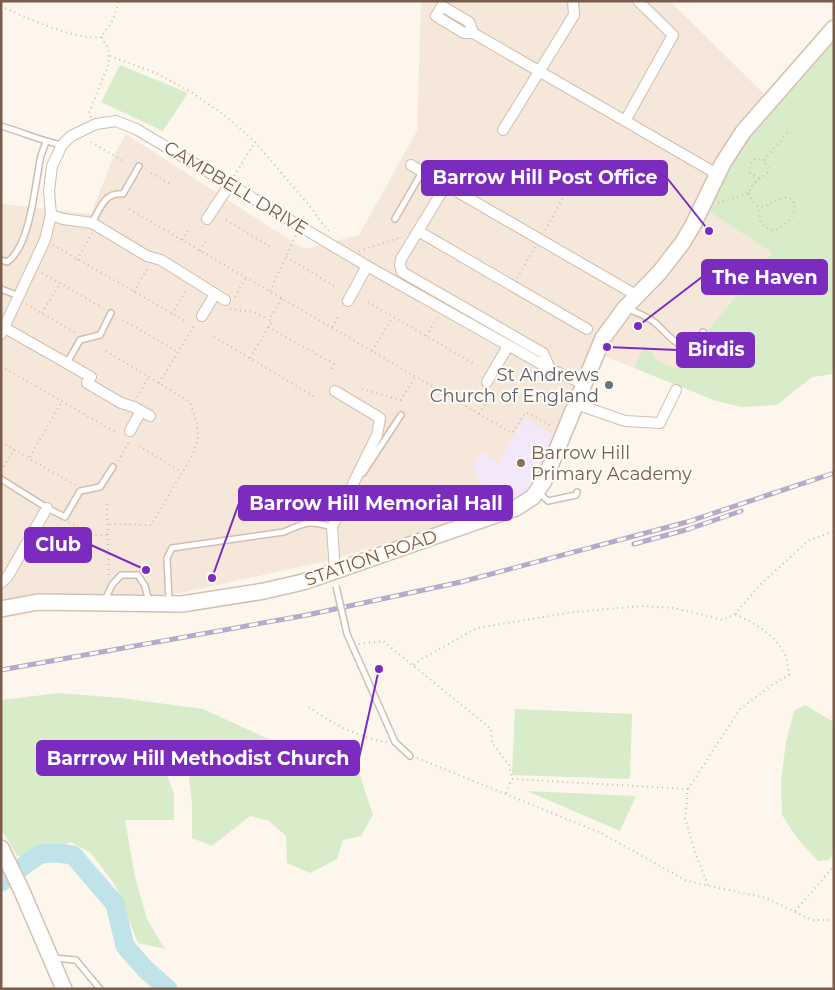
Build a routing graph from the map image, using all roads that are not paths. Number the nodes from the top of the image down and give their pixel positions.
1 (573, 1) edge
2 (638, 1) edge
3 (834, 28) edge
4 (473, 33) dead end
5 (538, 72) junction
6 (625, 121) junction
7 (1, 126) edge
8 (503, 130) dead end
9 (46, 142) junction
10 (62, 145) junction
11 (411, 165) dead end
12 (139, 166) dead end
13 (423, 172) junction
14 (717, 174) junction
15 (230, 184) junction
16 (446, 185) junction
17 (51, 215) junction
18 (207, 219) dead end
19 (395, 219) dead end
20 (93, 227) junction
21 (418, 231) junction
22 (1, 260) edge
23 (367, 266) junction
24 (1, 289) edge
25 (215, 294) junction
26 (636, 295) junction
27 (19, 296) junction
28 (348, 301) dead end
29 (230, 302) road end
30 (625, 308) junction
31 (112, 313) dead end
32 (202, 316) dead end
33 (587, 329) dead end
34 (3, 331) edge
35 (703, 332) dead end
36 (508, 346) junction
37 (67, 364) junction
38 (550, 369) junction
39 (487, 382) dead end
40 (584, 384) junction
41 (335, 390) dead end
42 (676, 390) dead end
43 (576, 404) junction
44 (401, 415) dead end
45 (130, 436) road end
46 (115, 465) road end
47 (1, 480) edge
48 (537, 492) junction
49 (577, 492) dead end
50 (345, 500) junction
51 (47, 508) junction
52 (332, 528) junction
53 (336, 578) junction
54 (1, 583) edge
55 (104, 602) junction
56 (149, 604) junction
57 (169, 604) junction
58 (1, 609) edge
59 (410, 756) road end
60 (1, 848) edge
61 (50, 958) junction
62 (64, 989) edge
63 (100, 989) edge

1 - 5 street
2 - 6 street
3 - 14 street, STATION ROAD
4 - 5 street
5 - 6 street
5 - 8 street
6 - 14 street
7 - 9 lane
9 - 10 lane
9 - 22 lane
10 - 15 street, CAMPBELL DRIVE
10 - 17 street
11 - 13 street
12 - 20 lane
13 - 16 street
13 - 19 lane
14 - 26 street, STATION ROAD
15 - 18 street
15 - 23 street, CAMPBELL DRIVE
16 - 21 street
16 - 26 street
17 - 20 street
17 - 27 street
20 - 25 street
21 - 33 street
21 - 38 street
23 - 28 street
23 - 36 street, CAMPBELL DRIVE
24 - 27 lane
25 - 29 street
25 - 32 street
26 - 30 street, STATION ROAD
27 - 34 street
30 - 35 lane
30 - 40 street, STATION ROAD
31 - 37 lane
34 - 37 street
36 - 38 street, CAMPBELL DRIVE
36 - 39 street
37 - 45 street
38 - 40 street, CAMPBELL DRIVE
40 - 43 street, STATION ROAD
41 - 50 street
42 - 43 street
43 - 48 street, STATION ROAD
44 - 50 lane
46 - 51 lane
47 - 51 lane
48 - 49 lane
48 - 53 street, STATION ROAD
50 - 52 street
51 - 54 street
52 - 53 street
52 - 57 lane
53 - 57 street, STATION ROAD
53 - 59 lane, bridge
55 - 56 street, STATION ROAD
55 - 56 lane
55 - 58 street, STATION ROAD
56 - 57 street, STATION ROAD
60 - 61 street
61 - 62 street
61 - 63 lane

